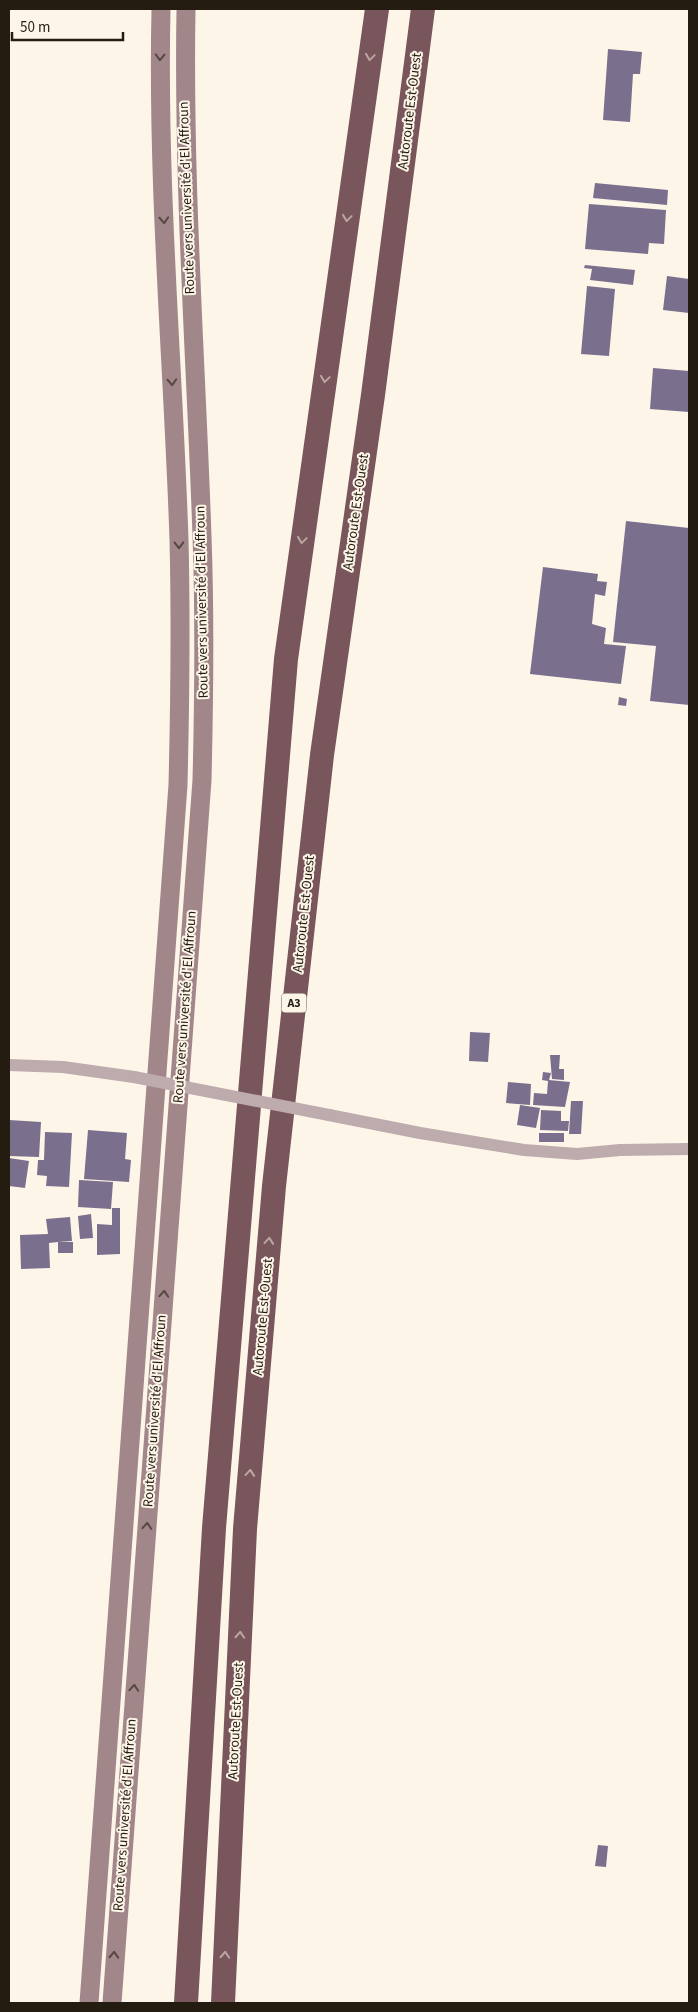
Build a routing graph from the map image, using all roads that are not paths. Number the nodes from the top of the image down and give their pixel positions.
1 (161, 9) edge
2 (186, 9) edge
3 (377, 9) edge
4 (424, 9) edge
5 (9, 1065) edge
6 (689, 1149) edge
7 (89, 2003) edge
8 (112, 2003) edge
9 (186, 2003) edge
10 (223, 2003) edge

1 -> 7 main road, Route vers université d'El Affroun
8 -> 2 main road, Route vers université d'El Affroun
3 -> 9 highway
10 -> 4 highway, Autoroute Est-Ouest / A3
5 - 6 street, bridge

